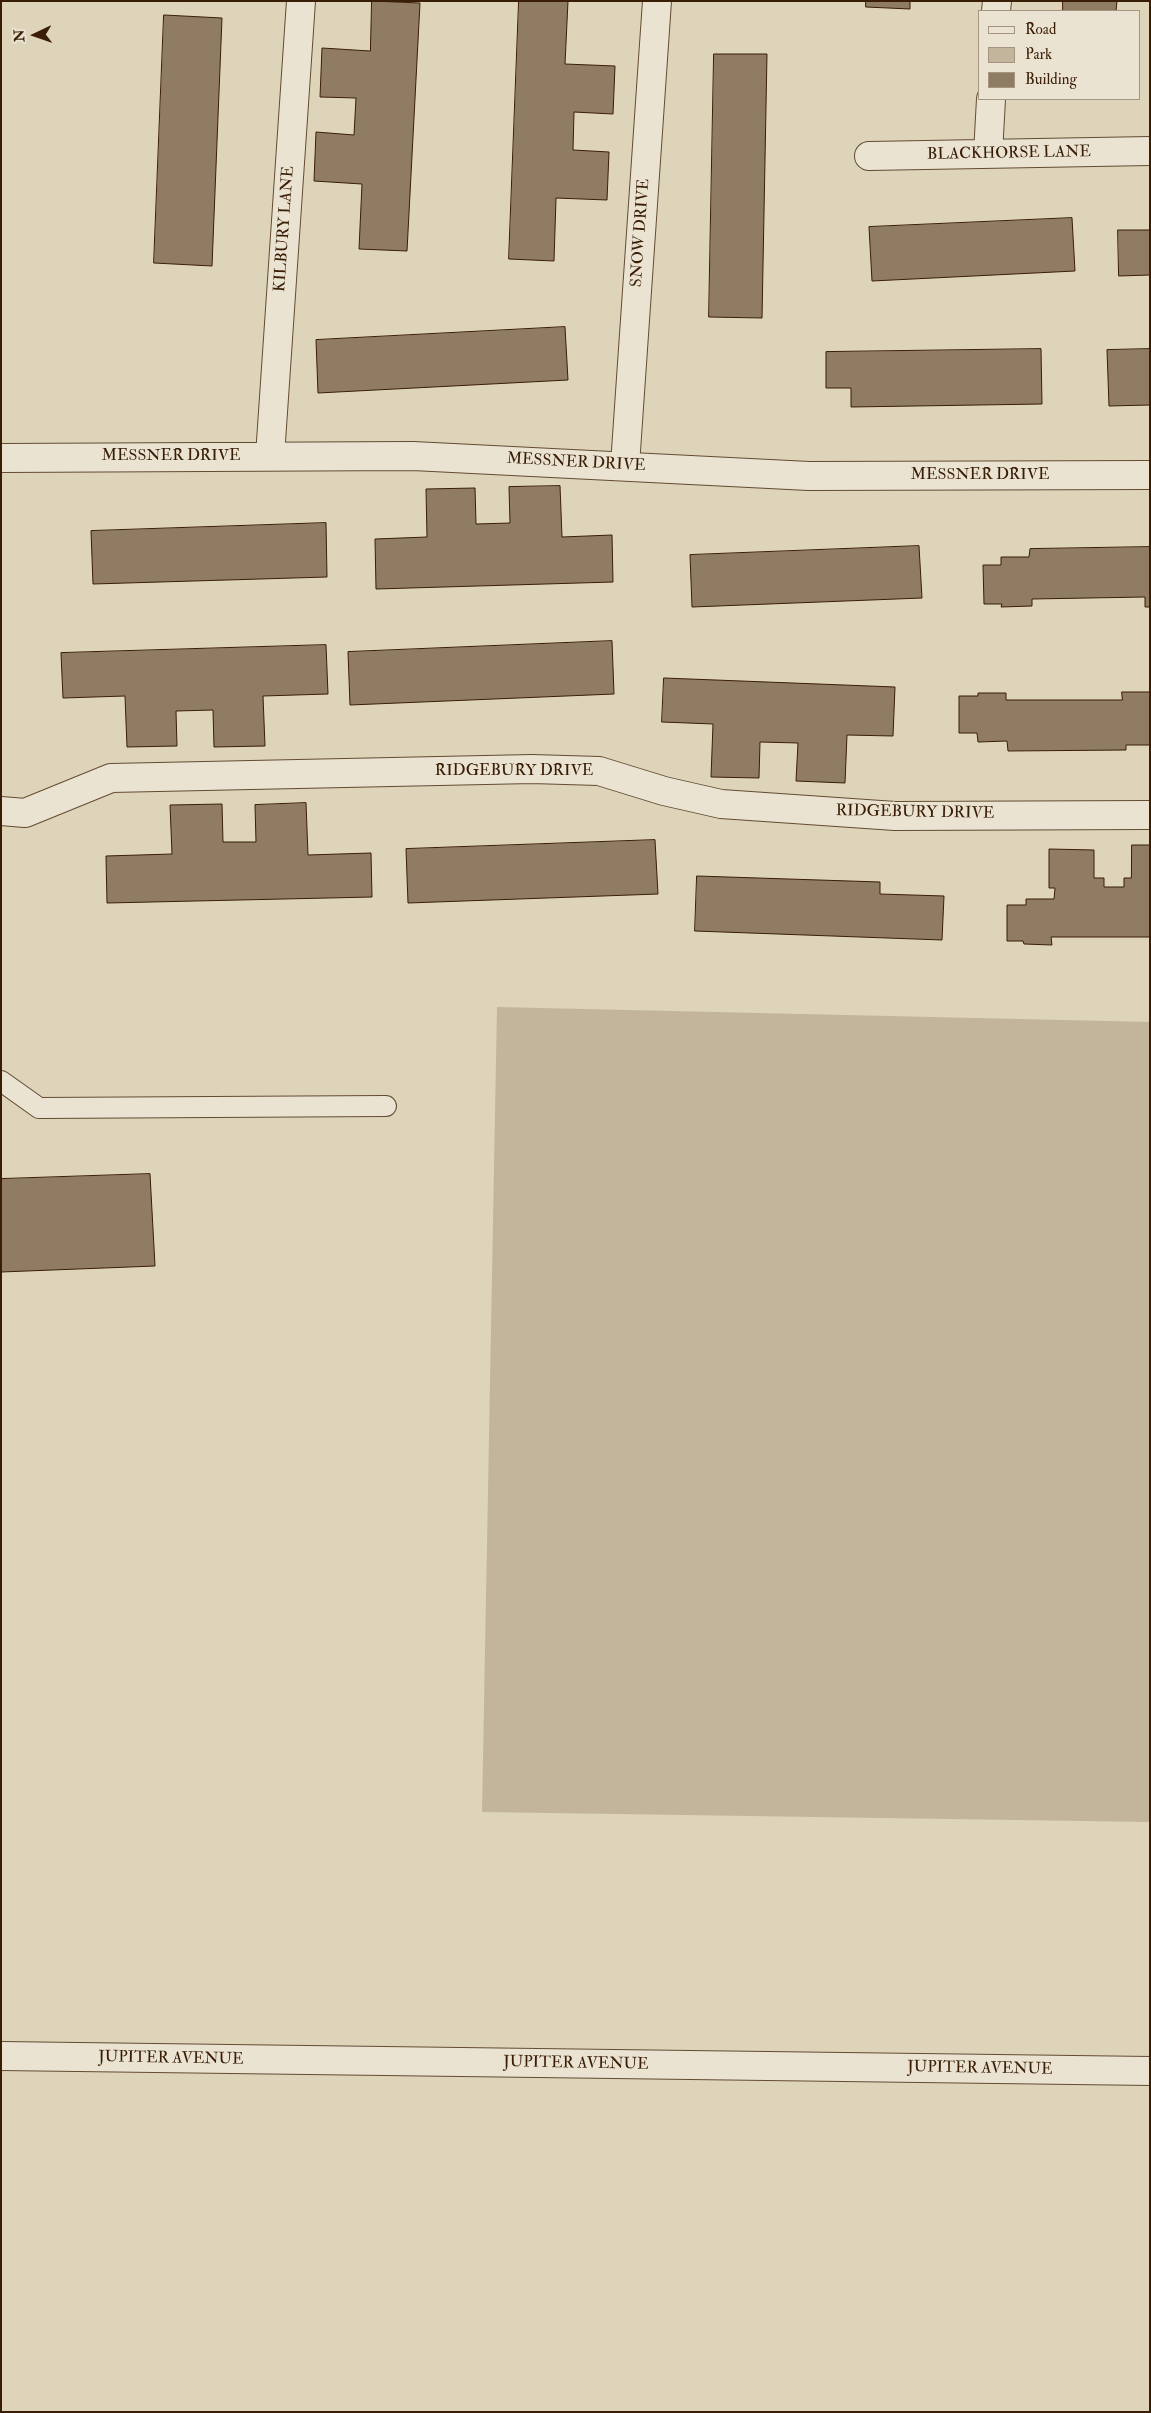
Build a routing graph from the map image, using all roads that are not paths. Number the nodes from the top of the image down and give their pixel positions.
1 (301, 1) edge
2 (657, 1) edge
3 (991, 100) edge
4 (1150, 151) edge
5 (988, 154) junction
6 (869, 156) dead end
7 (270, 456) junction
8 (1, 458) edge
9 (625, 465) junction
10 (1150, 475) edge
11 (1, 811) edge
12 (1150, 814) edge
13 (1, 1081) edge
14 (386, 1106) dead end
15 (1, 2056) edge
16 (1150, 2071) edge

1 - 7 street, KILBURY LANE
2 - 9 street, SNOW DRIVE
3 - 5 street
4 - 5 street, BLACKHORSE LANE
5 - 6 street, BLACKHORSE LANE
7 - 8 street, MESSNER DRIVE
7 - 9 street, MESSNER DRIVE
9 - 10 street, MESSNER DRIVE
11 - 12 street, RIDGEBURY DRIVE
13 - 14 lane
15 - 16 street, JUPITER AVENUE

